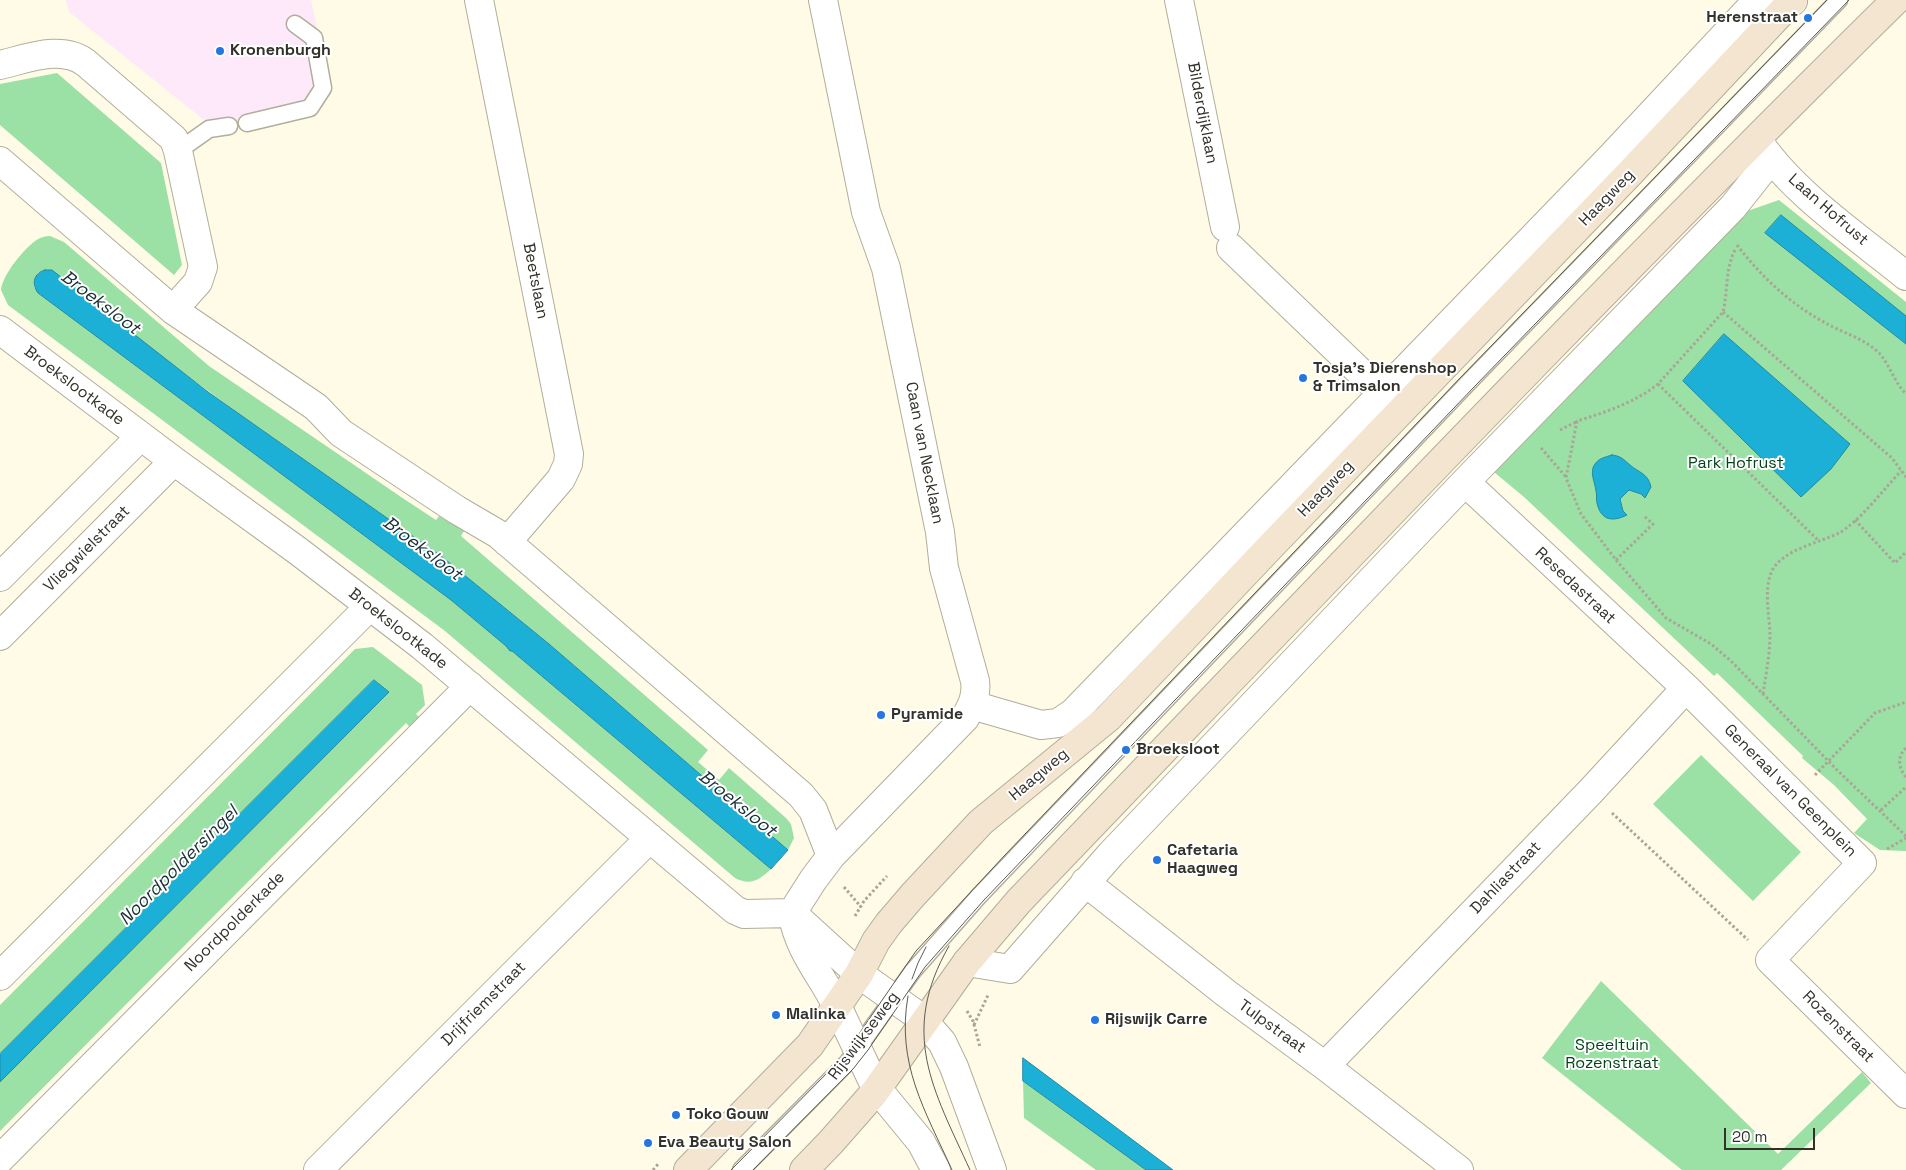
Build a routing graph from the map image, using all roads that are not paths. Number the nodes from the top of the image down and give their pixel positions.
1 (478, 0) edge
2 (823, 0) edge
3 (1179, 0) edge
4 (1793, 0) edge
5 (1839, 0) edge
6 (1896, 0) edge
7 (296, 24) dead end
8 (0, 65) edge
9 (247, 123) dead end
10 (229, 126) dead end
11 (1764, 148) junction
12 (178, 151) junction
13 (0, 161) edge
14 (1906, 276) edge
15 (173, 310) junction
16 (0, 330) edge
17 (1381, 392) junction
18 (141, 436) junction
19 (174, 461) junction
20 (1465, 482) junction
21 (507, 542) junction
22 (0, 577) edge
23 (370, 606) junction
24 (0, 636) edge
25 (470, 686) junction
26 (1686, 688) junction
27 (972, 705) junction
28 (650, 838) junction
29 (832, 856) junction
30 (1086, 882) junction
31 (792, 912) junction
32 (1770, 960) joint
33 (920, 962) joint
34 (967, 962) junction
35 (859, 974) junction
36 (0, 976) edge
37 (894, 997) junction
38 (837, 1006) junction
39 (924, 1020) junction
40 (858, 1050) junction
41 (1325, 1066) junction
42 (877, 1088) junction
43 (1906, 1094) edge
44 (0, 1159) edge
45 (318, 1170) edge
46 (688, 1170) edge
47 (742, 1170) edge
48 (804, 1170) edge
49 (936, 1170) edge
50 (992, 1170) edge
51 (1459, 1170) edge

1 - 21 street, Beetslaan
2 - 27 street, Caan van Necklaan
3 - 17 street, Bilderdijklaan
4 - 17 street, Haagweg
4 - 35 main road, Haagweg
5 - 33 lane, Haagweg
6 - 11 main road
7 - 9 lane
8 - 12 street
10 - 12 lane
11 - 14 street, Laan Hofrust
11 - 20 street
11 - 34 main road
12 - 15 street
13 - 15 street
15 - 21 street
16 - 18 street, Broekslootkade
17 - 27 street, Haagweg
18 - 19 street, Broekslootkade
18 - 22 street
19 - 23 street, Broekslootkade
19 - 24 street, Vliegwielstraat
20 - 26 street, Resedastraat
20 - 30 street
21 - 29 street
23 - 25 street, Broekslootkade
23 - 36 street
25 - 28 street, Broekslootkade
25 - 44 street, Noordpolderkade
26 - 32 street, Generaal van Geenplein
26 - 41 street, Dahliastraat
27 - 29 street, Caan van Necklaan
28 - 31 street, Broekslootkade
28 - 45 street, Drijfriemstraat
29 - 31 street
30 - 34 street
30 - 41 street, Tulpstraat
31 - 35 street
31 - 38 street
32 - 43 street, Rozenstraat
33 - 37 lane, Rijswijkseweg
34 - 39 main road
35 - 37 street
35 - 38 main road
37 - 39 street
37 - 40 lane, Rijswijkseweg
38 - 40 street
38 - 46 main road
39 - 42 main road
39 - 50 street
40 - 42 street
40 - 47 lane, Rijswijkseweg
41 - 51 street, Tulpstraat
42 - 48 main road
42 - 49 street

